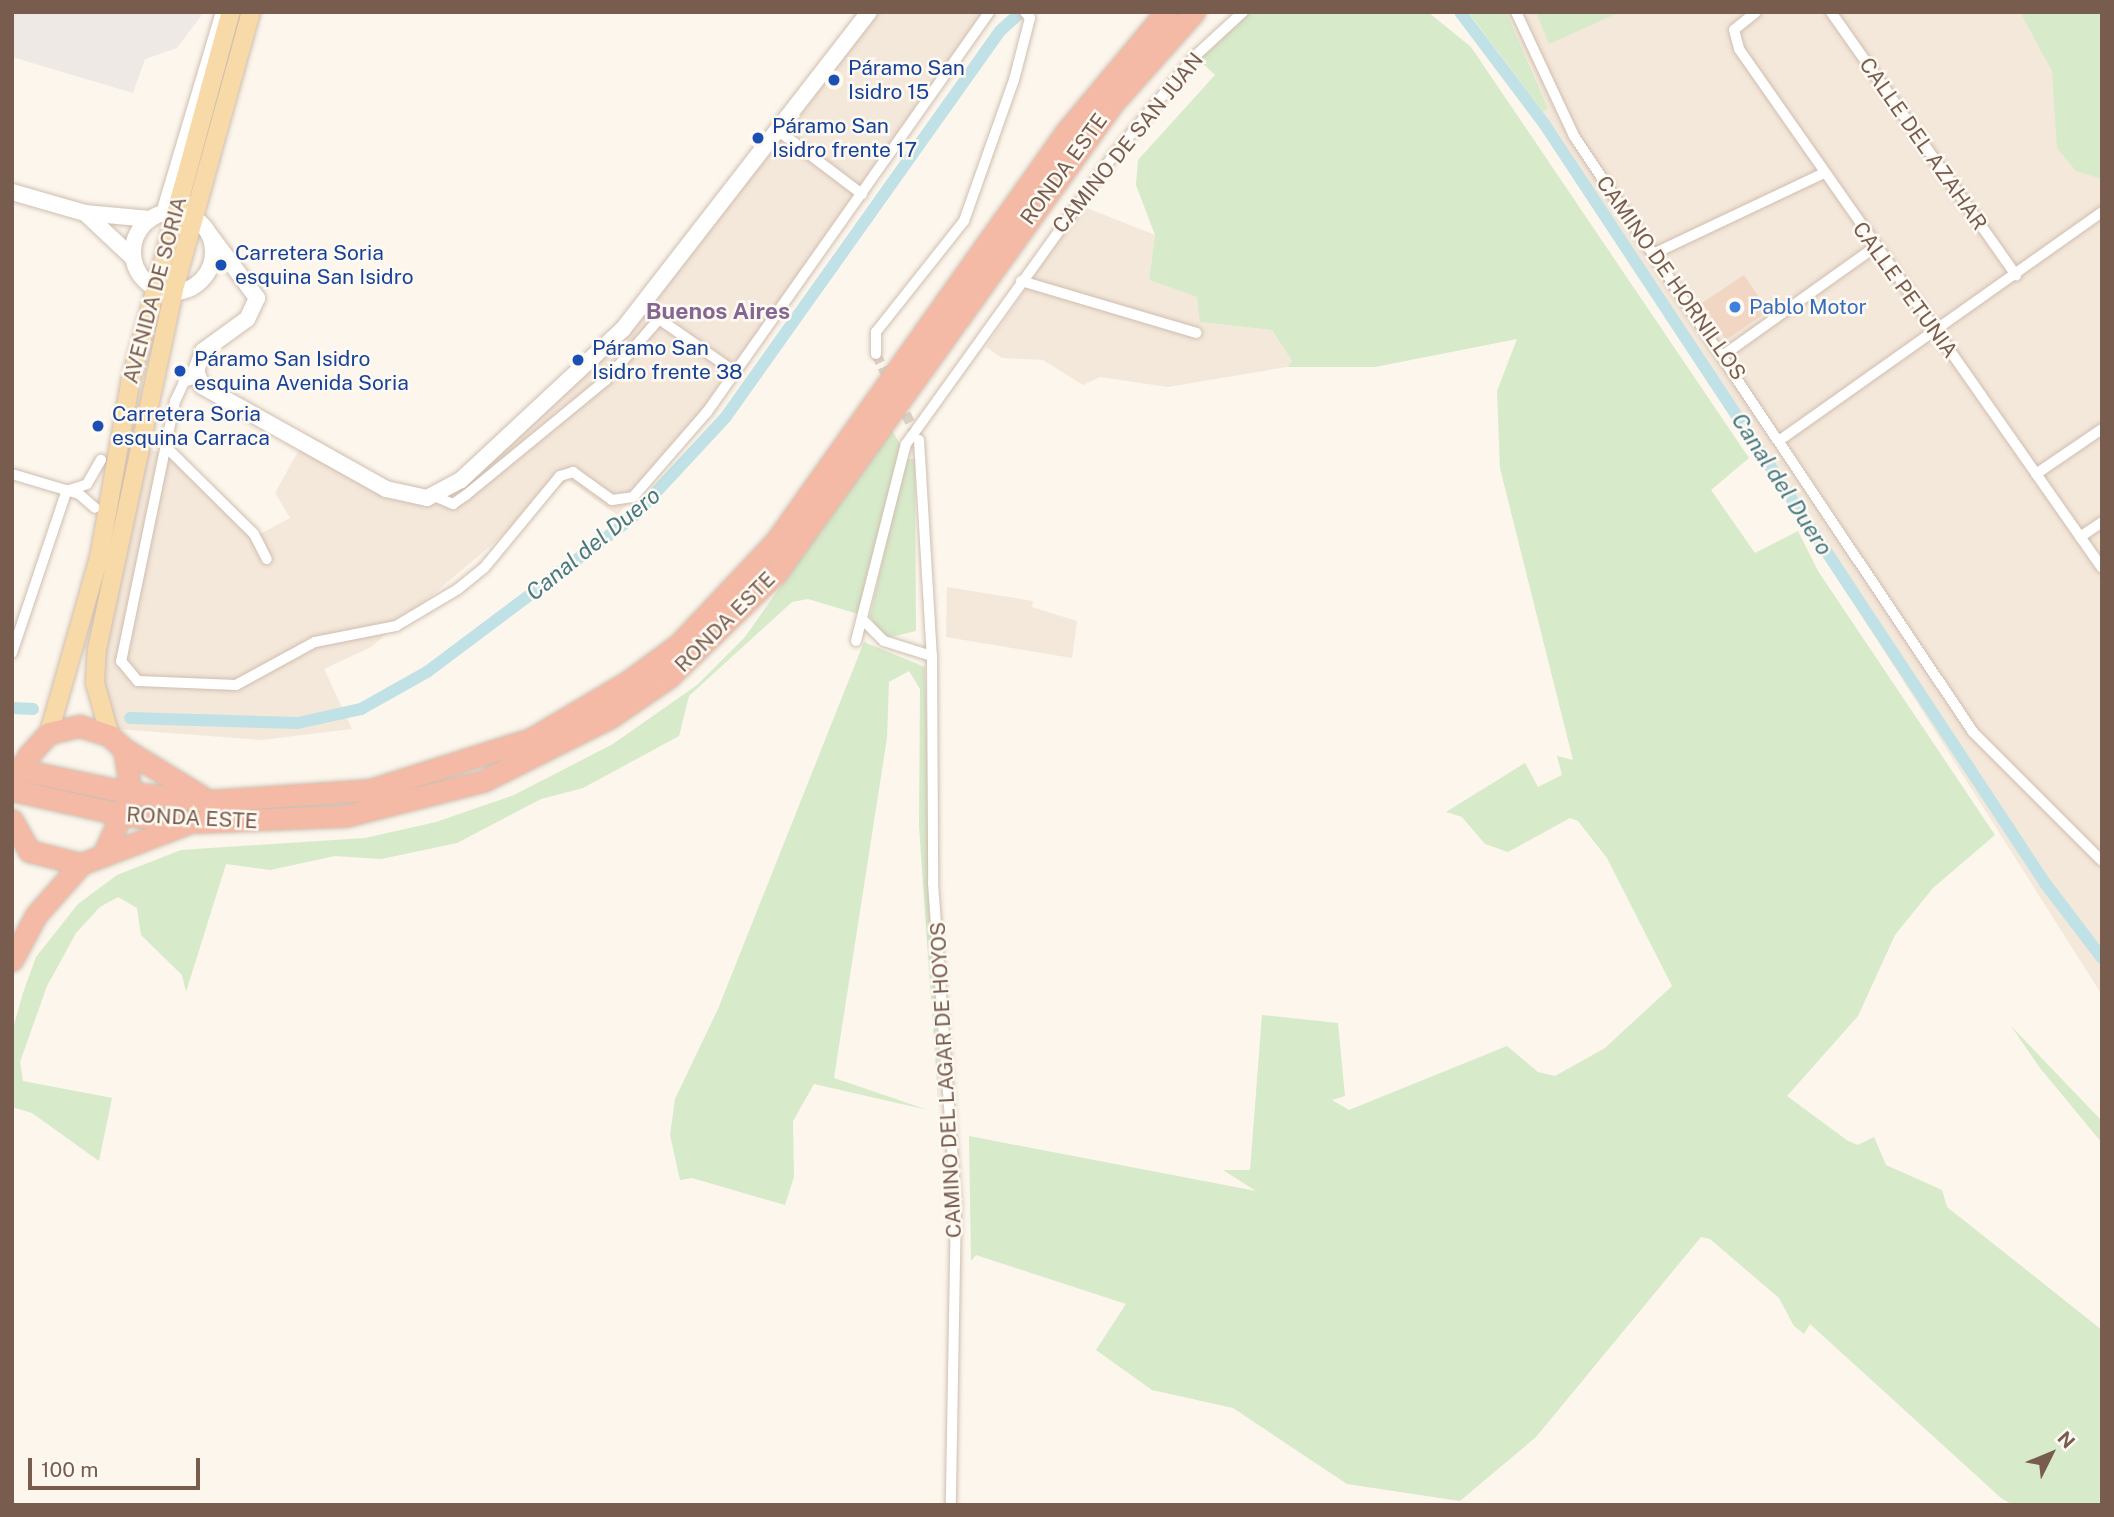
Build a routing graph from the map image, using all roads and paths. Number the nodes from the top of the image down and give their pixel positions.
1 (221, 12) edge
2 (231, 12) edge
3 (251, 12) edge
4 (989, 12) edge
5 (1166, 12) edge
6 (1194, 12) edge
7 (1243, 12) edge
8 (1516, 12) edge
9 (1756, 12) edge
10 (1831, 12) edge
11 (870, 13) edge
12 (1028, 15) edge
13 (776, 129) junction
14 (1822, 174) junction
15 (12, 192) edge
16 (862, 194) junction
17 (2102, 212) edge
18 (85, 213) junction
19 (162, 215) junction
20 (193, 217) junction
21 (210, 235) junction
22 (1875, 247) junction
23 (1654, 254) junction
24 (133, 258) junction
25 (2016, 275) junction
26 (246, 277) junction
27 (202, 281) junction
28 (1021, 281) junction
29 (155, 288) junction
30 (173, 293) junction
31 (642, 307) junction
32 (659, 319) junction
33 (1937, 332) junction
34 (1196, 333) dead end
35 (876, 354) tunnel mouth
36 (1725, 354) junction
37 (735, 372) junction
38 (196, 378) junction
39 (2102, 429) edge
40 (919, 440) tunnel mouth
41 (1780, 440) junction
42 (165, 446) junction
43 (101, 460) dead end
44 (12, 474) edge
45 (2036, 474) junction
46 (68, 490) junction
47 (434, 496) junction
48 (95, 508) dead end
49 (2102, 522) edge
50 (2080, 537) junction
51 (267, 559) dead end
52 (2102, 568) edge
53 (863, 620) junction
54 (856, 641) dead end
55 (12, 653) edge
56 (932, 656) junction
57 (43, 738) junction
58 (117, 742) junction
59 (12, 750) edge
60 (14, 784) edge
61 (131, 793) junction
62 (208, 801) junction
63 (124, 815) junction
64 (195, 822) junction
65 (14, 829) edge
66 (104, 853) junction
67 (12, 862) edge
68 (2102, 862) edge
69 (81, 864) junction
70 (12, 960) edge
71 (951, 1505) edge

1 - 19 street, AVENIDA DE SORIA
2 - 19 main road, AVENIDA DE SORIA
3 - 20 main road, AVENIDA DE SORIA
4 - 16 street
5 - 62 highway, RONDA ESTE
6 - 64 highway, RONDA ESTE
7 - 28 street, CAMINO DE SAN JUAN
8 - 23 street, CAMINO DE HORNILLOS
9 - 14 street, CALLE PETUNIA
10 - 25 street, CALLE DEL AZAHAR
11 - 13 street
12 - 35 street
13 - 16 street
13 - 31 street
14 - 22 street, CALLE PETUNIA
14 - 23 street
15 - 18 street
16 - 37 street
17 - 25 street
18 - 19 street
18 - 24 street
19 - 20 street
19 - 24 street
19 - 29 main road, AVENIDA DE SORIA
20 - 21 street
20 - 30 main road, AVENIDA DE SORIA
21 - 26 street
21 - 27 street
22 - 33 street, CALLE PETUNIA
22 - 36 street
23 - 36 street, CAMINO DE HORNILLOS
24 - 29 street
25 - 33 street
26 - 27 street
26 - 38 street
27 - 30 street
28 - 34 street
28 - 53 street, CAMINO DE SAN JUAN
29 - 30 street
29 - 57 main road, AVENIDA DE SORIA
30 - 58 main road, AVENIDA DE SORIA
31 - 32 street
31 - 47 street
32 - 37 street
32 - 47 street
33 - 41 street
33 - 45 street, CALLE PETUNIA
36 - 41 street, CAMINO DE HORNILLOS
37 - 42 street
38 - 42 street
38 - 47 street
39 - 45 street
40 - 56 street, CAMINO DEL LAGAR DE HOYOS
41 - 68 street, CAMINO DE HORNILLOS
42 - 51 street
43 - 46 street
44 - 46 street
45 - 50 street, CALLE PETUNIA
46 - 48 street
46 - 55 street
49 - 50 street
50 - 52 street, CALLE PETUNIA
53 - 54 street, CAMINO DE SAN JUAN
53 - 56 street
56 - 71 street, CAMINO DEL LAGAR DE HOYOS
57 - 58 highway
57 - 59 highway
57 - 60 highway
58 - 61 highway
58 - 62 highway
60 - 61 highway, RONDA ESTE
60 - 63 highway, RONDA ESTE
61 - 62 highway, RONDA ESTE
61 - 63 highway
63 - 64 highway, RONDA ESTE
63 - 66 highway
64 - 66 highway
65 - 67 highway
65 - 69 highway
66 - 69 highway
69 - 70 highway

